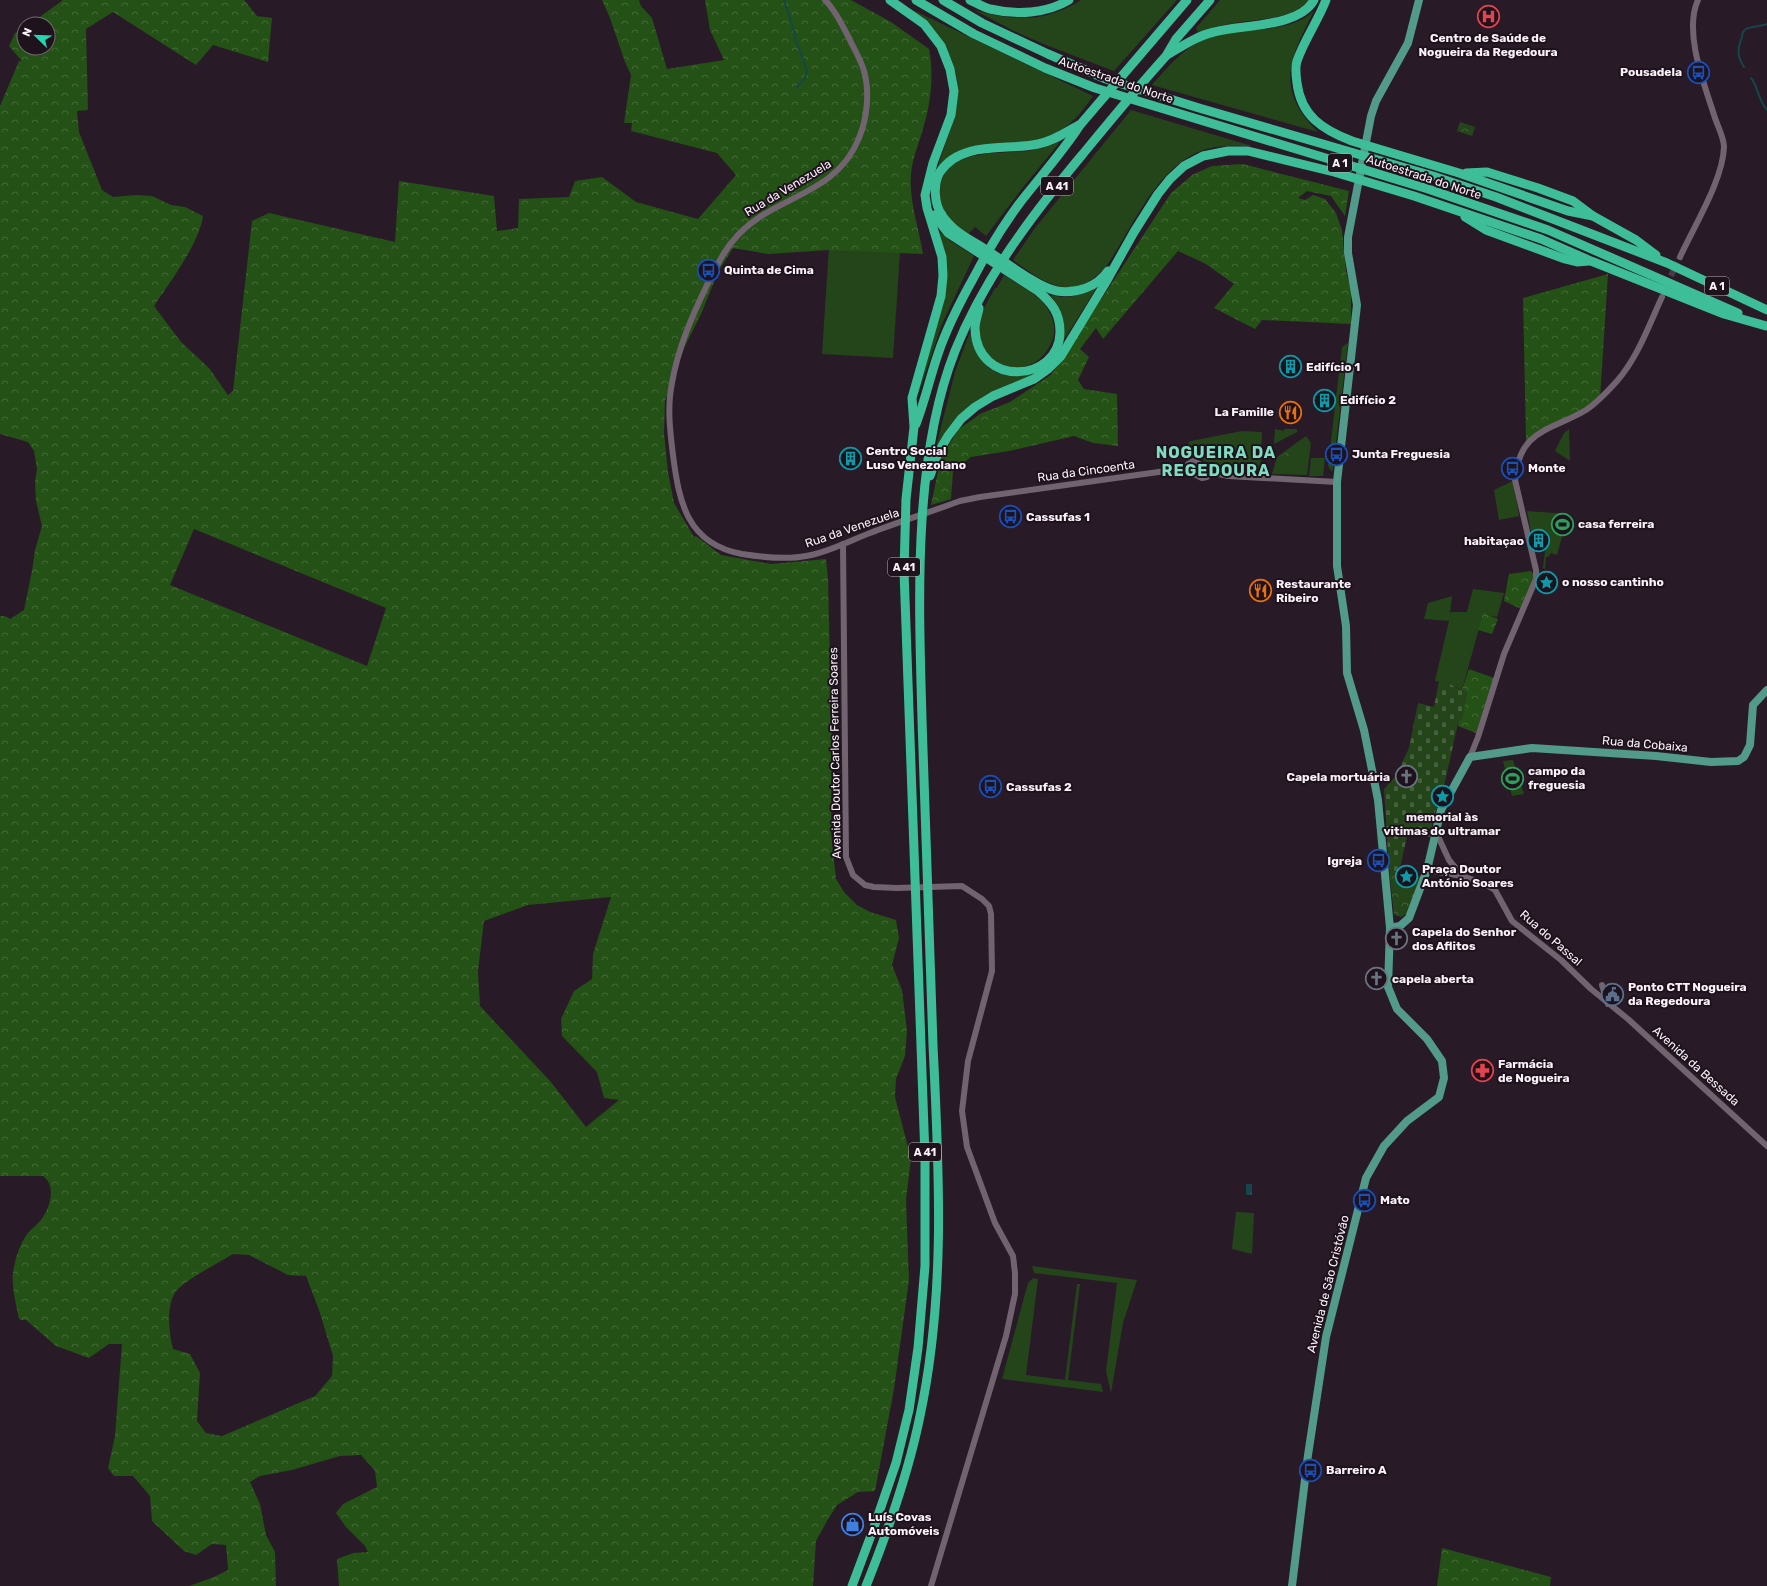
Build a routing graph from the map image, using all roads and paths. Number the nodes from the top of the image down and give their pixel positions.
1 (825, 0) edge
2 (890, 0) edge
3 (916, 0) edge
4 (943, 0) edge
5 (970, 0) edge
6 (1069, 0) edge
7 (1187, 0) edge
8 (1210, 0) edge
9 (1314, 0) edge
10 (1326, 0) edge
11 (1419, 0) edge
12 (1698, 0) edge
13 (1166, 56) junction
14 (1080, 125) junction
15 (928, 183) junction
16 (1134, 232) junction
17 (1680, 257) tunnel mouth
18 (1667, 263) junction
19 (980, 297) junction
20 (1662, 297) dead end
21 (1767, 310) edge
22 (1767, 326) edge
23 (914, 427) junction
24 (1187, 468) junction
25 (1209, 472) junction
26 (1337, 482) junction
27 (925, 489) junction
28 (1012, 492) joint
29 (843, 544) junction
30 (1767, 690) edge
31 (1470, 756) junction
32 (1436, 832) junction
33 (1433, 848) junction
34 (1443, 850) junction
35 (1452, 864) junction
36 (1427, 870) junction
37 (1446, 873) junction
38 (1462, 876) junction
39 (1390, 928) junction
40 (1602, 985) dead end
41 (1591, 989) joint
42 (1608, 1004) junction
43 (1767, 1146) edge
44 (852, 1586) edge
45 (866, 1586) edge
46 (931, 1586) edge
47 (1292, 1586) edge

1 - 29 street, Rua da Venezuela
2 - 15 highway
3 - 22 highway, Autoestrada do Norte / A 1
4 - 18 highway, Autoestrada do Norte / A 1
5 - 6 highway
7 - 14 highway, A 41
8 - 13 highway, A 41
9 - 13 highway
10 - 18 highway
11 - 26 main road, Avenida de São Cristóvão
12 - 17 street
13 - 19 highway, A 41
14 - 16 highway
14 - 23 highway, A 41
15 - 19 highway
15 - 23 highway
16 - 22 highway
16 - 27 highway
18 - 21 highway, Autoestrada do Norte / A 1
19 - 27 highway, A 41
20 - 31 street
23 - 44 highway, A 41
24 - 25 street
24 - 25 street
24 - 28 street, Rua da Cincoenta
25 - 26 street
26 - 39 main road, Avenida de São Cristóvão
27 - 45 highway, A 41
28 - 29 street, Rua da Venezuela
29 - 46 street, Avenida Doutor Carlos Ferreira Soares
30 - 31 main road, Rua da Cobaixa
31 - 32 main road
32 - 33 main road
32 - 34 street
33 - 34 street
33 - 36 main road
34 - 35 street
35 - 37 street
35 - 38 street
36 - 37 street, Rua do Passal
36 - 39 main road
37 - 38 street, Rua do Passal
38 - 41 street, Rua do Passal
39 - 47 main road, Avenida de São Cristóvão
40 - 42 street
41 - 42 street, Avenida da Bessada
42 - 43 street, Avenida da Bessada

